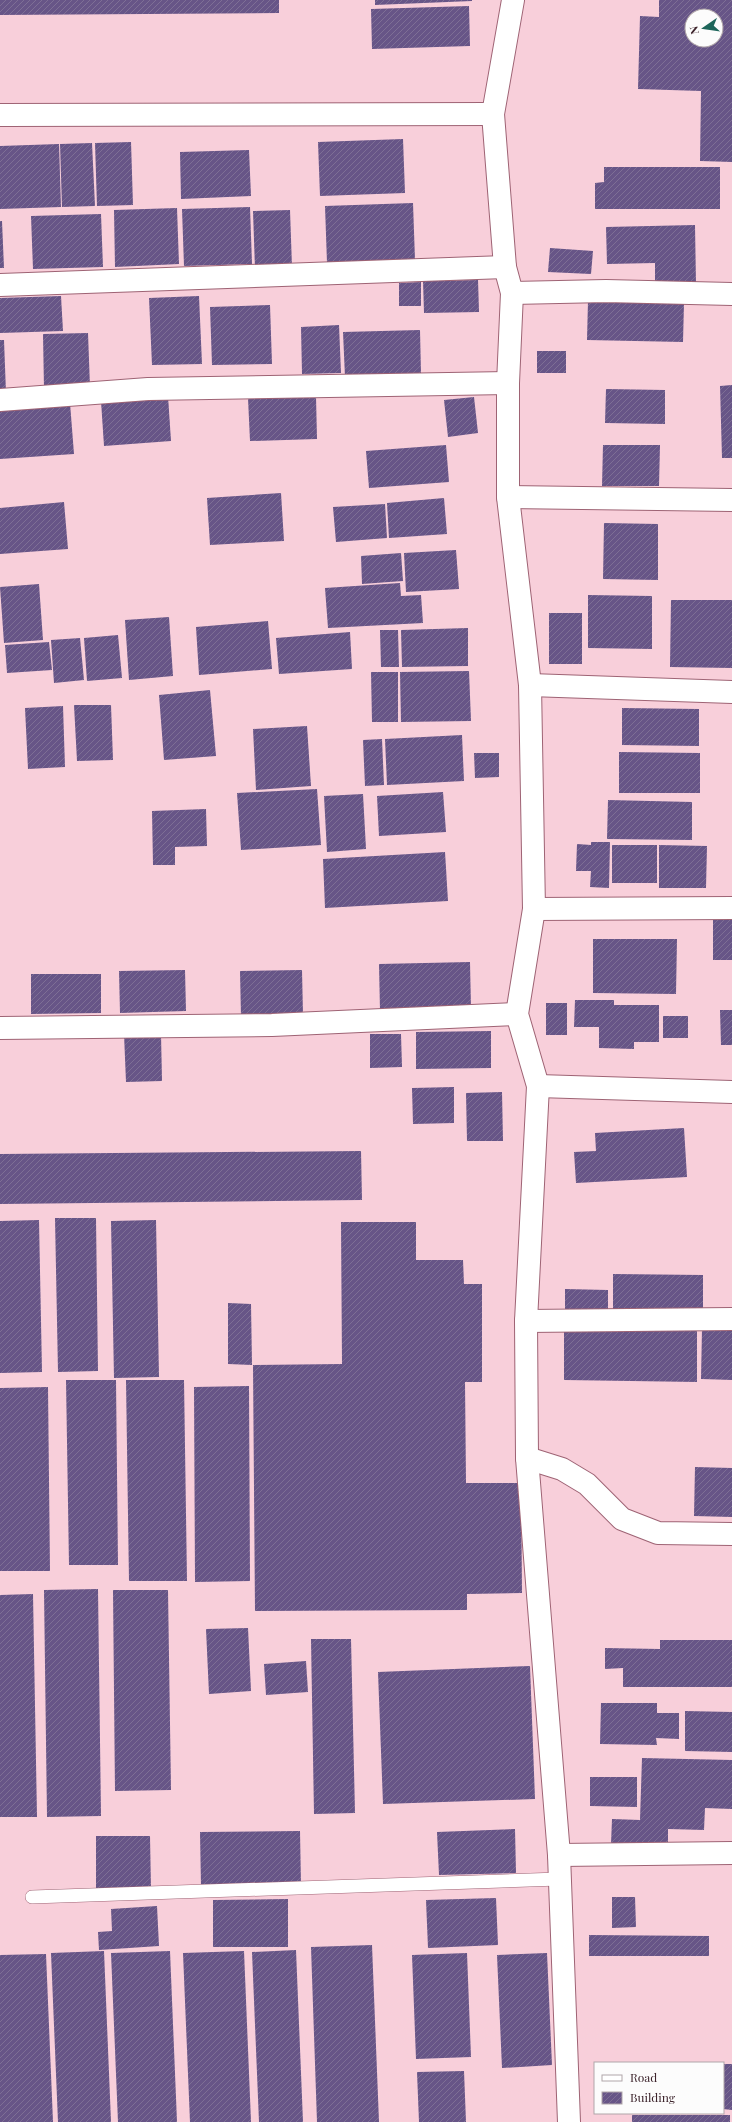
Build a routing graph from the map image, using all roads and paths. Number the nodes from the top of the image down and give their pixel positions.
1 (513, 0) edge
2 (493, 114) junction
3 (0, 115) edge
4 (505, 267) junction
5 (0, 284) edge
6 (512, 293) junction
7 (732, 294) edge
8 (508, 383) junction
9 (0, 400) edge
10 (508, 498) junction
11 (732, 500) edge
12 (530, 685) junction
13 (732, 692) edge
14 (732, 908) edge
15 (534, 909) junction
16 (517, 1014) junction
17 (0, 1028) edge
18 (538, 1086) junction
19 (732, 1092) edge
20 (732, 1319) edge
21 (526, 1321) junction
22 (527, 1458) junction
23 (732, 1534) edge
24 (732, 1853) edge
25 (559, 1855) junction
26 (559, 1879) junction
27 (32, 1897) dead end
28 (569, 2122) edge

1 - 2 street
2 - 3 street
2 - 4 street
4 - 5 street
4 - 6 street
6 - 7 street
6 - 8 street
8 - 9 street
8 - 10 street
10 - 11 street
10 - 12 street
12 - 13 street
12 - 15 street
14 - 15 street
15 - 16 street
16 - 17 street
16 - 18 street
18 - 19 street
18 - 21 street
20 - 21 street
21 - 22 street
22 - 23 street
22 - 25 street
24 - 25 street
25 - 26 street
26 - 27 lane
26 - 28 street

